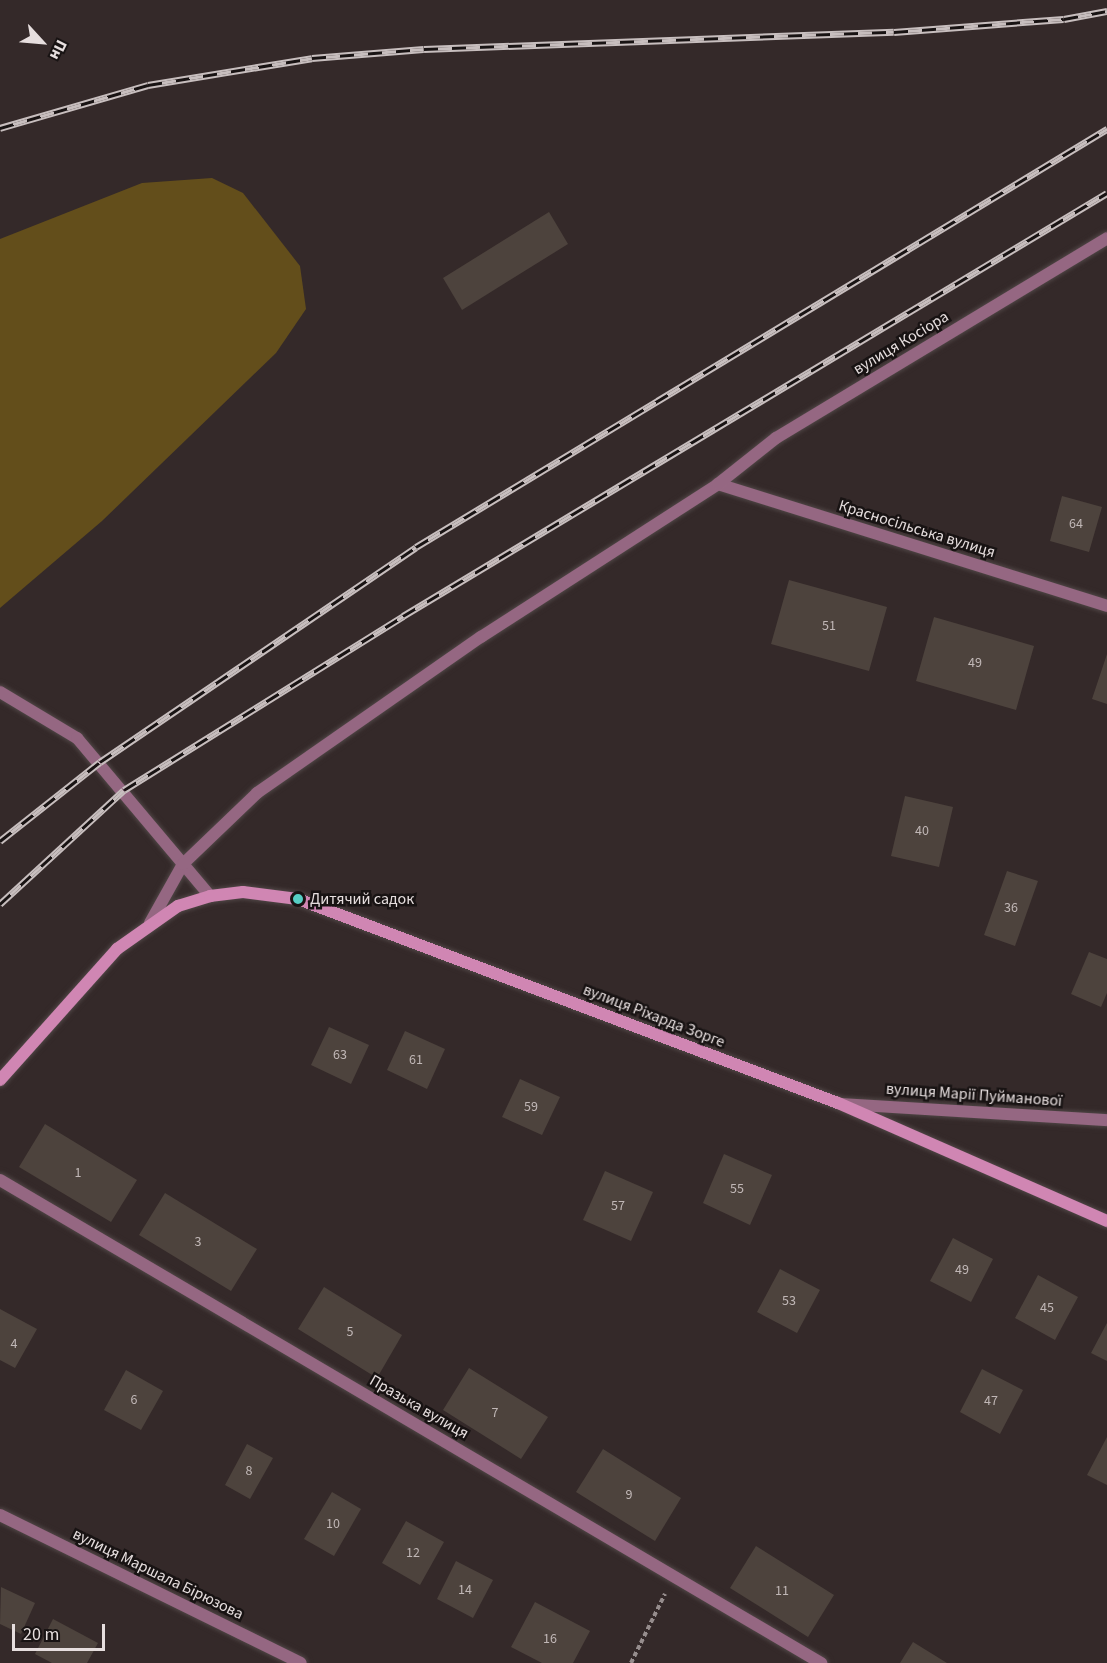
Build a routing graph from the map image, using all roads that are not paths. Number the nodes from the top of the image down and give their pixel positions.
1 (1107, 238) edge
2 (718, 484) junction
3 (1107, 606) edge
4 (0, 692) edge
5 (183, 864) junction
6 (210, 896) junction
7 (150, 923) junction
8 (0, 1080) edge
9 (838, 1103) junction
10 (1107, 1120) edge
11 (0, 1180) edge
12 (1107, 1221) edge
13 (0, 1515) edge
14 (301, 1663) edge
15 (821, 1663) edge

1 - 2 street, вулиця Косіора
2 - 3 street, Красносільська вулиця
2 - 5 street, вулиця Косіора
4 - 5 street
5 - 6 street
5 - 7 street, вулиця Косіора
6 - 7 street, вулиця Ріхарда Зорге
6 - 9 street, вулиця Ріхарда Зорге
7 - 8 street, вулиця Ріхарда Зорге
9 - 10 street, вулиця Марії Пуйманової
9 - 12 street, вулиця Ріхарда Зорге
11 - 15 street, Празька вулиця
13 - 14 street, вулиця Маршала Бірюзова

